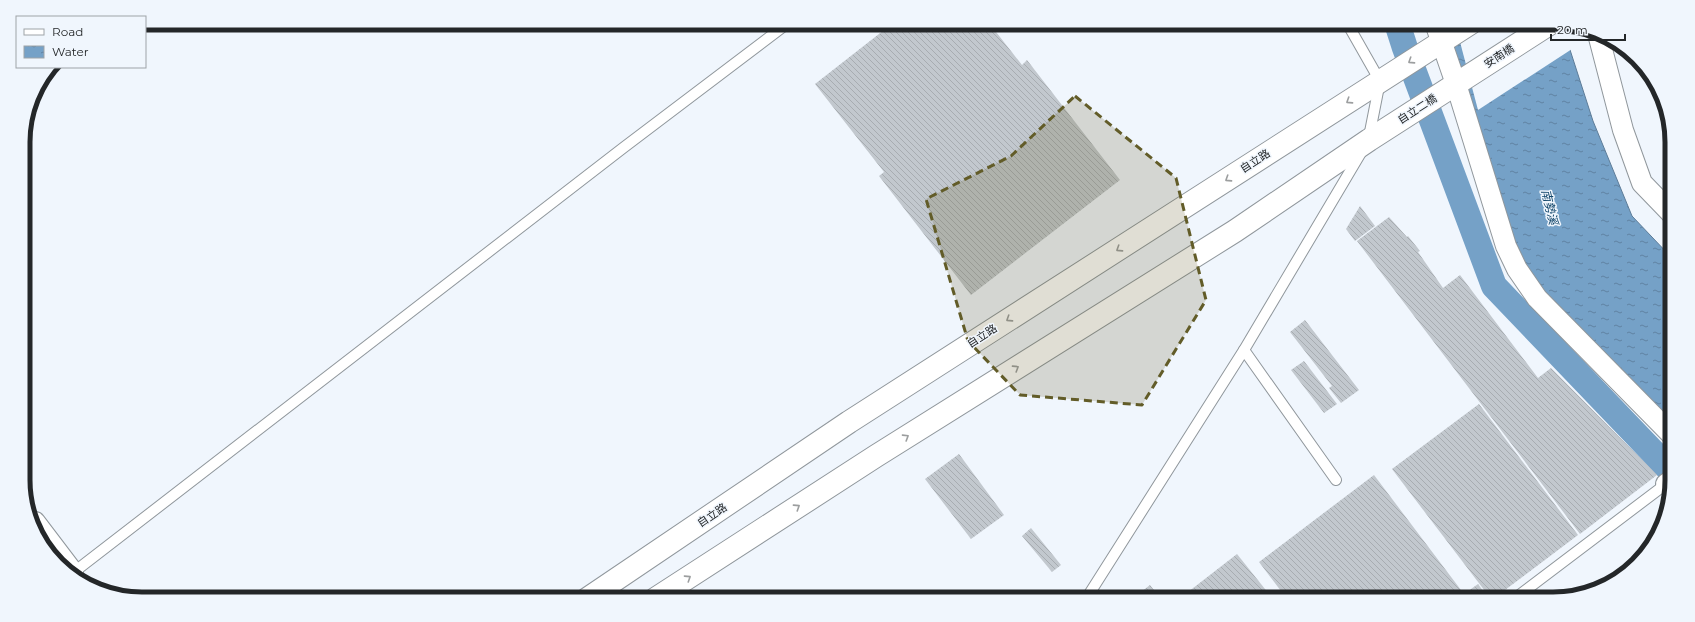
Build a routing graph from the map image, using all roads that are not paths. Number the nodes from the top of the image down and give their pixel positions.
1 (779, 30) edge
2 (1351, 30) edge
3 (1540, 30) edge
4 (1449, 33) edge
5 (1600, 41) edge
6 (1381, 80) junction
7 (1459, 82) junction
8 (1374, 136) junction
9 (1665, 207) edge
10 (1244, 350) junction
11 (1665, 428) edge
12 (1336, 480) dead end
13 (1665, 485) edge
14 (46, 537) edge
15 (64, 560) edge
16 (76, 570) edge
17 (597, 592) edge
18 (666, 592) edge
19 (1090, 592) edge
20 (1523, 592) edge

1 - 16 lane
2 - 6 lane
3 - 7 street, 安南橋
4 -> 6 street
4 - 7 street
5 - 9 street
6 - 8 lane
6 -> 17 street, 自立路
7 - 8 street, 自立二橋
7 - 11 street
8 - 10 lane
18 -> 8 street
10 - 12 lane
10 - 19 lane
13 - 20 lane
14 - 15 street

